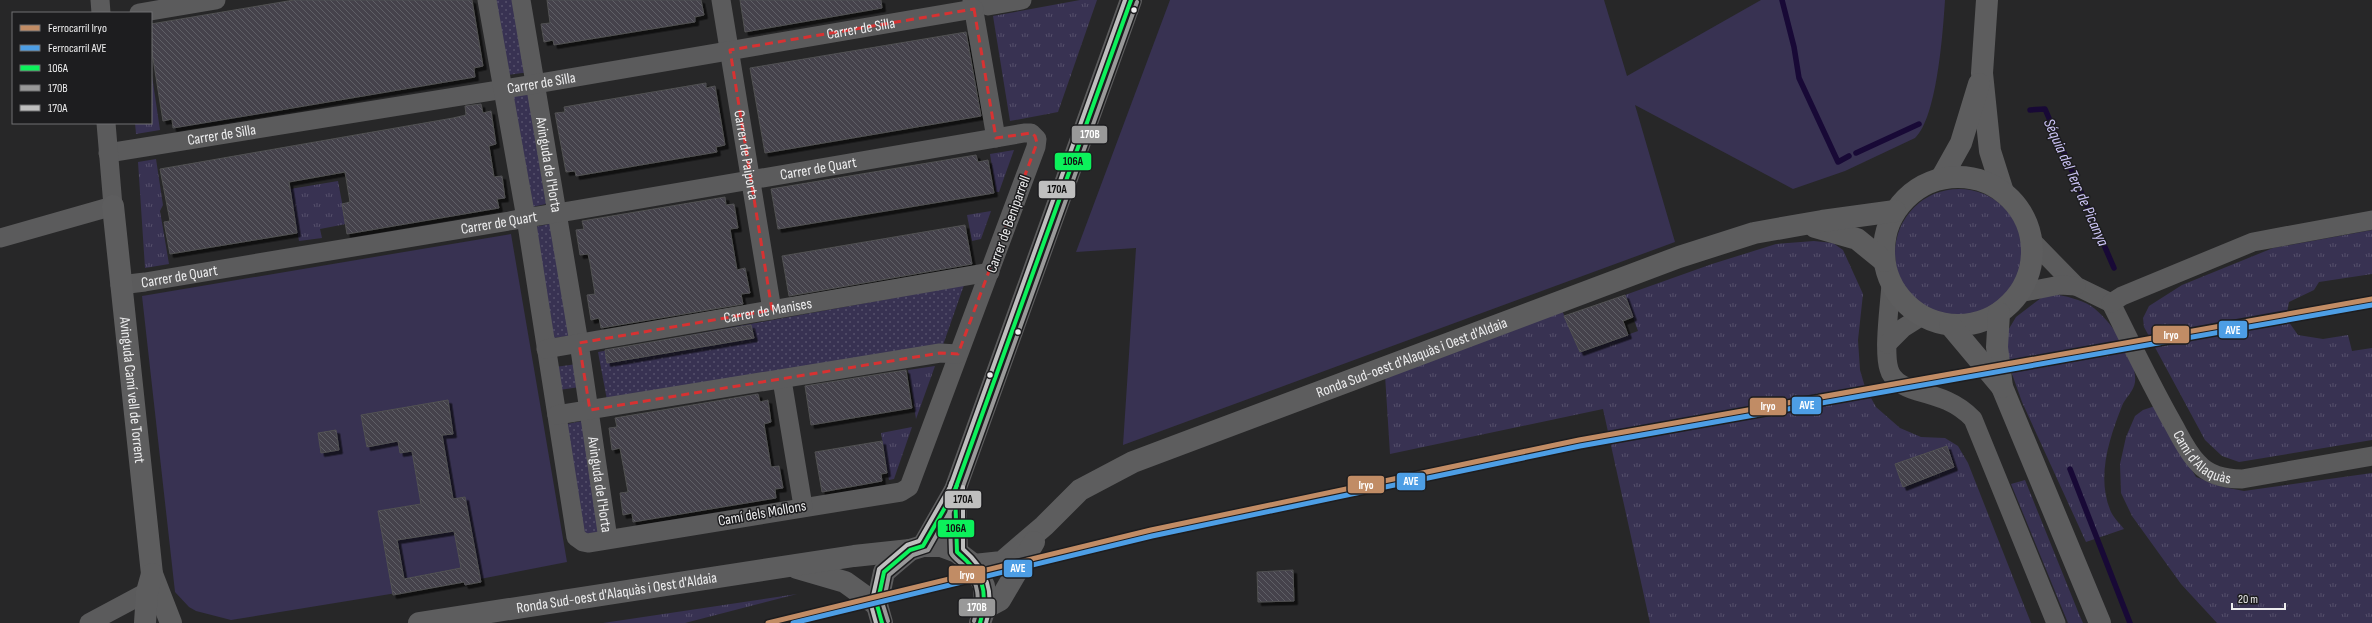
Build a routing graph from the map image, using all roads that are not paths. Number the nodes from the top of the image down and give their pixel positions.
1 (100, 0) edge
2 (216, 0) edge
3 (487, 0) edge
4 (521, 0) edge
5 (721, 0) edge
6 (1022, 0) edge
7 (1131, 0) edge
8 (1987, 0) edge
9 (978, 5) edge
10 (101, 12) edge
11 (145, 12) edge
12 (730, 50) junction
13 (1982, 73) junction
14 (535, 84) junction
15 (502, 89) junction
16 (106, 124) edge
17 (996, 138) junction
18 (108, 153) junction
19 (1942, 177) junction
20 (751, 181) junction
21 (2002, 192) junction
22 (113, 206) junction
23 (1895, 211) junction
24 (557, 213) junction
25 (526, 218) junction
26 (2372, 220) edge
27 (1797, 226) junction
28 (0, 238) edge
29 (2032, 241) junction
30 (1884, 261) junction
31 (990, 272) junction
32 (1891, 283) junction
33 (120, 286) junction
34 (2076, 286) junction
35 (2019, 293) junction
36 (2111, 303) junction
37 (772, 310) junction
38 (1999, 313) junction
39 (1922, 316) junction
40 (1950, 325) junction
41 (579, 343) junction
42 (1887, 344) junction
43 (546, 349) junction
44 (958, 354) junction
45 (782, 380) junction
46 (2002, 387) junction
47 (590, 410) junction
48 (556, 415) junction
49 (2372, 456) edge
50 (912, 482) joint
51 (955, 490) junction
52 (803, 506) junction
53 (1044, 526) junction
54 (608, 540) junction
55 (916, 548) junction
56 (957, 552) junction
57 (792, 566) junction
58 (974, 566) junction
59 (150, 583) junction
60 (879, 614) edge
61 (982, 616) edge
62 (89, 623) edge
63 (145, 623) edge
64 (170, 623) edge
65 (419, 623) edge
66 (2056, 623) edge
67 (2100, 623) edge

1 - 10 street
2 - 11 street
3 - 15 street, Avinguda de l'Horta
4 - 14 street, Avinguda de l'Horta
5 - 12 street, Carrer de Paiporta
6 - 9 street, Carrer de Silla
7 - 51 main road
8 - 13 main road
9 - 12 street, Carrer de Silla
9 - 17 street
12 - 14 street, Carrer de Silla
12 - 20 street, Carrer de Paiporta
13 - 19 main road
13 - 21 main road
14 - 15 street, Carrer de Silla
14 - 24 street, Avinguda de l'Horta
15 - 18 street, Carrer de Silla
15 - 25 street, Avinguda de l'Horta
16 - 18 street
17 - 20 street, Carrer de Quart
17 - 31 street, Carrer de Beniparrell
18 - 22 street
19 - 21 main road
19 - 23 main road
20 - 24 street, Carrer de Quart
20 - 37 street, Carrer de Paiporta
21 - 29 main road
22 - 28 street
22 - 33 main road, Avinguda Camí vell de Torrent
23 - 27 main road, Ronda Sud-oest d'Alaquàs i Oest d'Aldaia
23 - 30 main road
24 - 25 street, Carrer de Quart
24 - 41 street, Avinguda de l'Horta
25 - 33 street, Carrer de Quart
25 - 43 street, Avinguda de l'Horta
26 - 36 street
27 - 30 main road, Ronda Sud-oest d'Alaquàs i Oest d'Aldaia
27 - 53 main road, Ronda Sud-oest d'Alaquàs i Oest d'Aldaia
29 - 34 street
29 - 35 main road
30 - 32 main road
31 - 37 street, Carrer de Manises
31 - 44 street, Carrer de Beniparrell
32 - 39 main road
32 - 42 street
33 - 59 main road, Avinguda Camí vell de Torrent
34 - 35 street
34 - 36 street
35 - 38 main road
36 - 49 street, Camí d'Alaquàs
37 - 41 street, Carrer de Manises
38 - 40 main road
38 - 46 main road
39 - 40 main road
39 - 42 street
40 - 46 main road
41 - 43 street, Carrer de Manises
41 - 47 street, Avinguda de l'Horta
42 - 66 street
43 - 48 street, Avinguda de l'Horta
44 - 45 street
44 - 50 street, Carrer de Beniparrell
45 - 47 street
45 - 52 street
46 - 67 main road
47 - 48 street
47 - 54 street, Avinguda de l'Horta
48 - 54 street, Avinguda de l'Horta
50 - 52 street, Camí dels Mollons
51 - 55 main road
51 - 56 main road
52 - 54 street, Camí dels Mollons
53 - 58 main road, Ronda Sud-oest d'Alaquàs i Oest d'Aldaia
53 - 61 main road, Ronda Sud-oest d'Alaquàs i Oest d'Aldaia
55 - 56 main road, Ronda Sud-oest d'Alaquàs i Oest d'Aldaia
55 - 57 main road, Ronda Sud-oest d'Alaquàs i Oest d'Aldaia
55 - 60 main road
56 - 58 main road
57 - 60 main road, Ronda Sud-oest d'Alaquàs i Oest d'Aldaia
57 - 65 main road, Ronda Sud-oest d'Alaquàs i Oest d'Aldaia
58 - 61 main road
59 - 62 street
59 - 63 main road, Avinguda Camí vell de Torrent
59 - 64 main road, Avinguda Camí vell de Torrent

